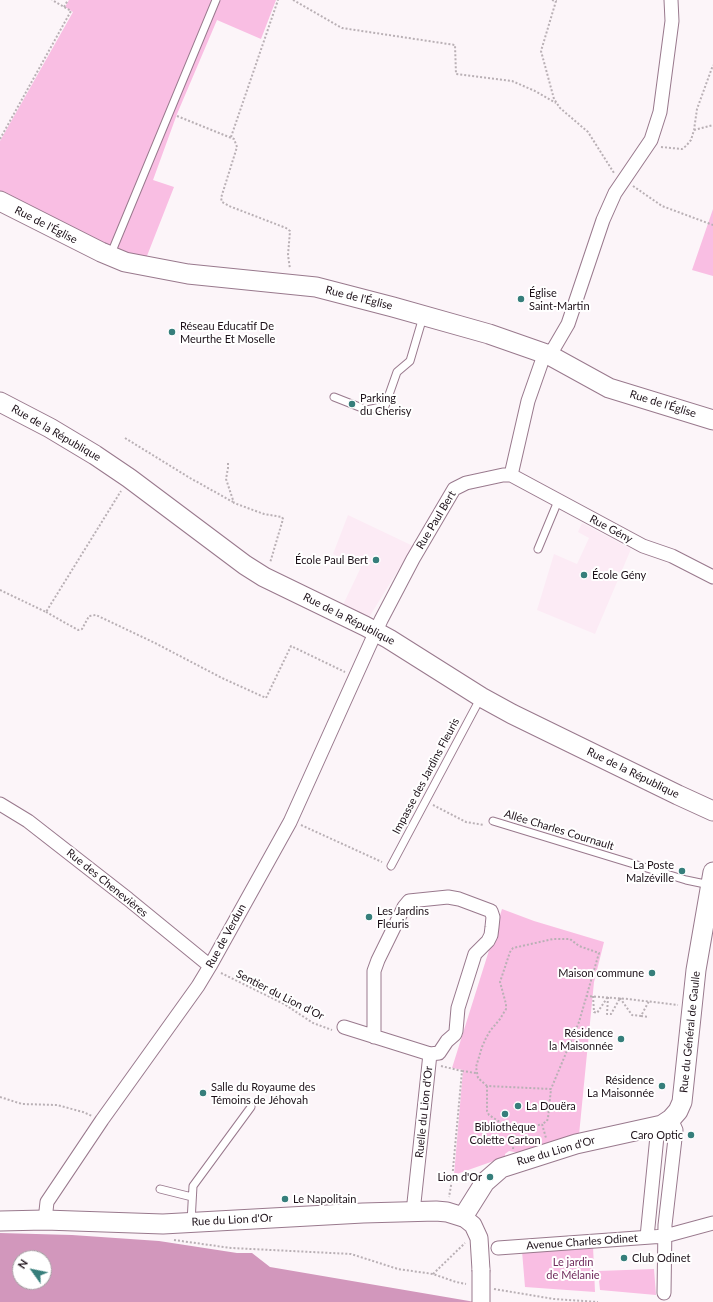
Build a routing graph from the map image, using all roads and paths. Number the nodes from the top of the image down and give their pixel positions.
1 (52, 0) edge
2 (68, 0) edge
3 (216, 0) edge
4 (278, 0) edge
5 (293, 0) edge
6 (552, 0) edge
7 (671, 0) edge
8 (64, 7) junction
9 (713, 65) edge
10 (556, 103) junction
11 (174, 114) dead end
12 (713, 125) edge
13 (694, 130) junction
14 (231, 137) junction
15 (0, 138) edge
16 (671, 148) dead end
17 (623, 182) junction
18 (0, 201) edge
19 (713, 225) edge
20 (110, 256) junction
21 (291, 284) junction
22 (424, 315) junction
23 (549, 355) junction
24 (334, 397) dead end
25 (0, 402) edge
26 (713, 420) edge
27 (125, 438) dead end
28 (228, 463) dead end
29 (511, 475) junction
30 (129, 478) junction
31 (558, 501) junction
32 (234, 503) junction
33 (538, 549) dead end
34 (264, 577) junction
35 (713, 577) edge
36 (0, 590) edge
37 (46, 612) junction
38 (376, 632) junction
39 (356, 677) junction
40 (481, 697) junction
41 (424, 801) junction
42 (0, 804) edge
43 (713, 810) edge
44 (291, 820) junction
45 (493, 821) joint
46 (391, 866) joint
47 (712, 879) edge
48 (210, 966) junction
49 (586, 996) junction
50 (593, 996) junction
51 (608, 997) junction
52 (620, 998) junction
53 (649, 1001) junction
54 (691, 1007) junction
55 (641, 1016) junction
56 (649, 1017) dead end
57 (344, 1027) joint
58 (374, 1036) junction
59 (429, 1058) junction
60 (462, 1071) junction
61 (476, 1073) junction
62 (487, 1086) junction
63 (551, 1089) junction
64 (0, 1097) edge
65 (251, 1106) dead end
66 (102, 1120) junction
67 (665, 1122) junction
68 (542, 1124) junction
69 (515, 1132) junction
70 (551, 1152) junction
71 (513, 1164) junction
72 (160, 1190) dead end
73 (192, 1197) junction
74 (413, 1212) junction
75 (455, 1214) junction
76 (45, 1220) junction
77 (0, 1221) edge
78 (191, 1222) junction
79 (713, 1223) edge
80 (665, 1236) junction
81 (647, 1237) junction
82 (170, 1239) dead end
83 (467, 1246) dead end
84 (498, 1248) dead end
85 (433, 1274) junction
86 (470, 1284) dead end
87 (491, 1288) dead end
88 (664, 1293) dead end
89 (481, 1302) edge
90 (598, 1302) edge

1 - 8 path
2 - 8 path
3 - 20 lane
4 - 14 path
5 - 10 path
6 - 10 path
7 - 17 street
8 - 15 path
9 - 13 path
10 - 17 path
11 - 14 path
12 - 13 path
13 - 16 path
14 - 21 path
17 - 19 path
17 - 23 street
18 - 20 main road, Rue de l'Église
20 - 21 main road, Rue de l'Église
21 - 22 main road, Rue de l'Église
22 - 23 main road, Rue de l'Église
22 - 24 lane
23 - 26 main road, Rue de l'Église
23 - 29 street
25 - 30 main road, Rue de la République
27 - 32 path
28 - 32 path
29 - 31 street, Rue Gény
29 - 38 street, Rue Paul Bert
30 - 34 main road, Rue de la République
30 - 37 path
31 - 33 lane
31 - 35 street, Rue Gény
32 - 34 path
34 - 38 main road, Rue de la République
36 - 37 path
37 - 39 path
38 - 39 street, Rue de Verdun
38 - 40 main road, Rue de la République
39 - 44 street, Rue de Verdun
40 - 41 lane, Impasse des Jardins Fleuris
40 - 43 main road, Rue de la République
41 - 45 path
41 - 46 lane, Impasse des Jardins Fleuris
42 - 48 street, Rue des Chenevières
44 - 46 path
44 - 48 street, Rue de Verdun
45 - 47 lane, Allée Charles Cournault
47 - 54 main road, Rue du Général de Gaulle
48 - 57 path, Sentier du Lion d'Or
48 - 66 street, Rue de Verdun
49 - 50 path
49 - 61 path
49 - 63 path
50 - 51 path
50 - 51 path
51 - 52 path
51 - 52 path
52 - 53 path
52 - 55 path
53 - 54 path
53 - 55 path
54 - 67 main road, Rue du Général de Gaulle
55 - 56 path
57 - 58 street, Ruelle du Lion d'Or
58 - 59 street, Ruelle du Lion d'Or
58 - 59 street
59 - 60 path
59 - 74 street, Ruelle du Lion d'Or
60 - 61 path
60 - 75 path
61 - 62 path
62 - 63 path
62 - 69 path
63 - 68 path
64 - 66 path
65 - 73 lane
66 - 76 street, Rue de Verdun
67 - 70 main road, Rue du Lion d'Or
67 - 80 street
67 - 81 street, Rue du Général de Gaulle
68 - 69 path
68 - 70 path
69 - 71 path
70 - 71 main road, Rue du Lion d'Or
71 - 75 main road, Rue du Lion d'Or
72 - 73 lane
73 - 78 lane
74 - 75 main road, Rue du Lion d'Or
74 - 78 main road, Rue du Lion d'Or
75 - 89 street, bridge
76 - 77 main road, Rue du Lion d'Or
76 - 78 main road, Rue du Lion d'Or
79 - 80 street, Avenue Charles Odinet
80 - 81 street, Avenue Charles Odinet
80 - 88 street
81 - 84 street, Avenue Charles Odinet
82 - 85 path
83 - 85 path
85 - 86 path
87 - 90 path

